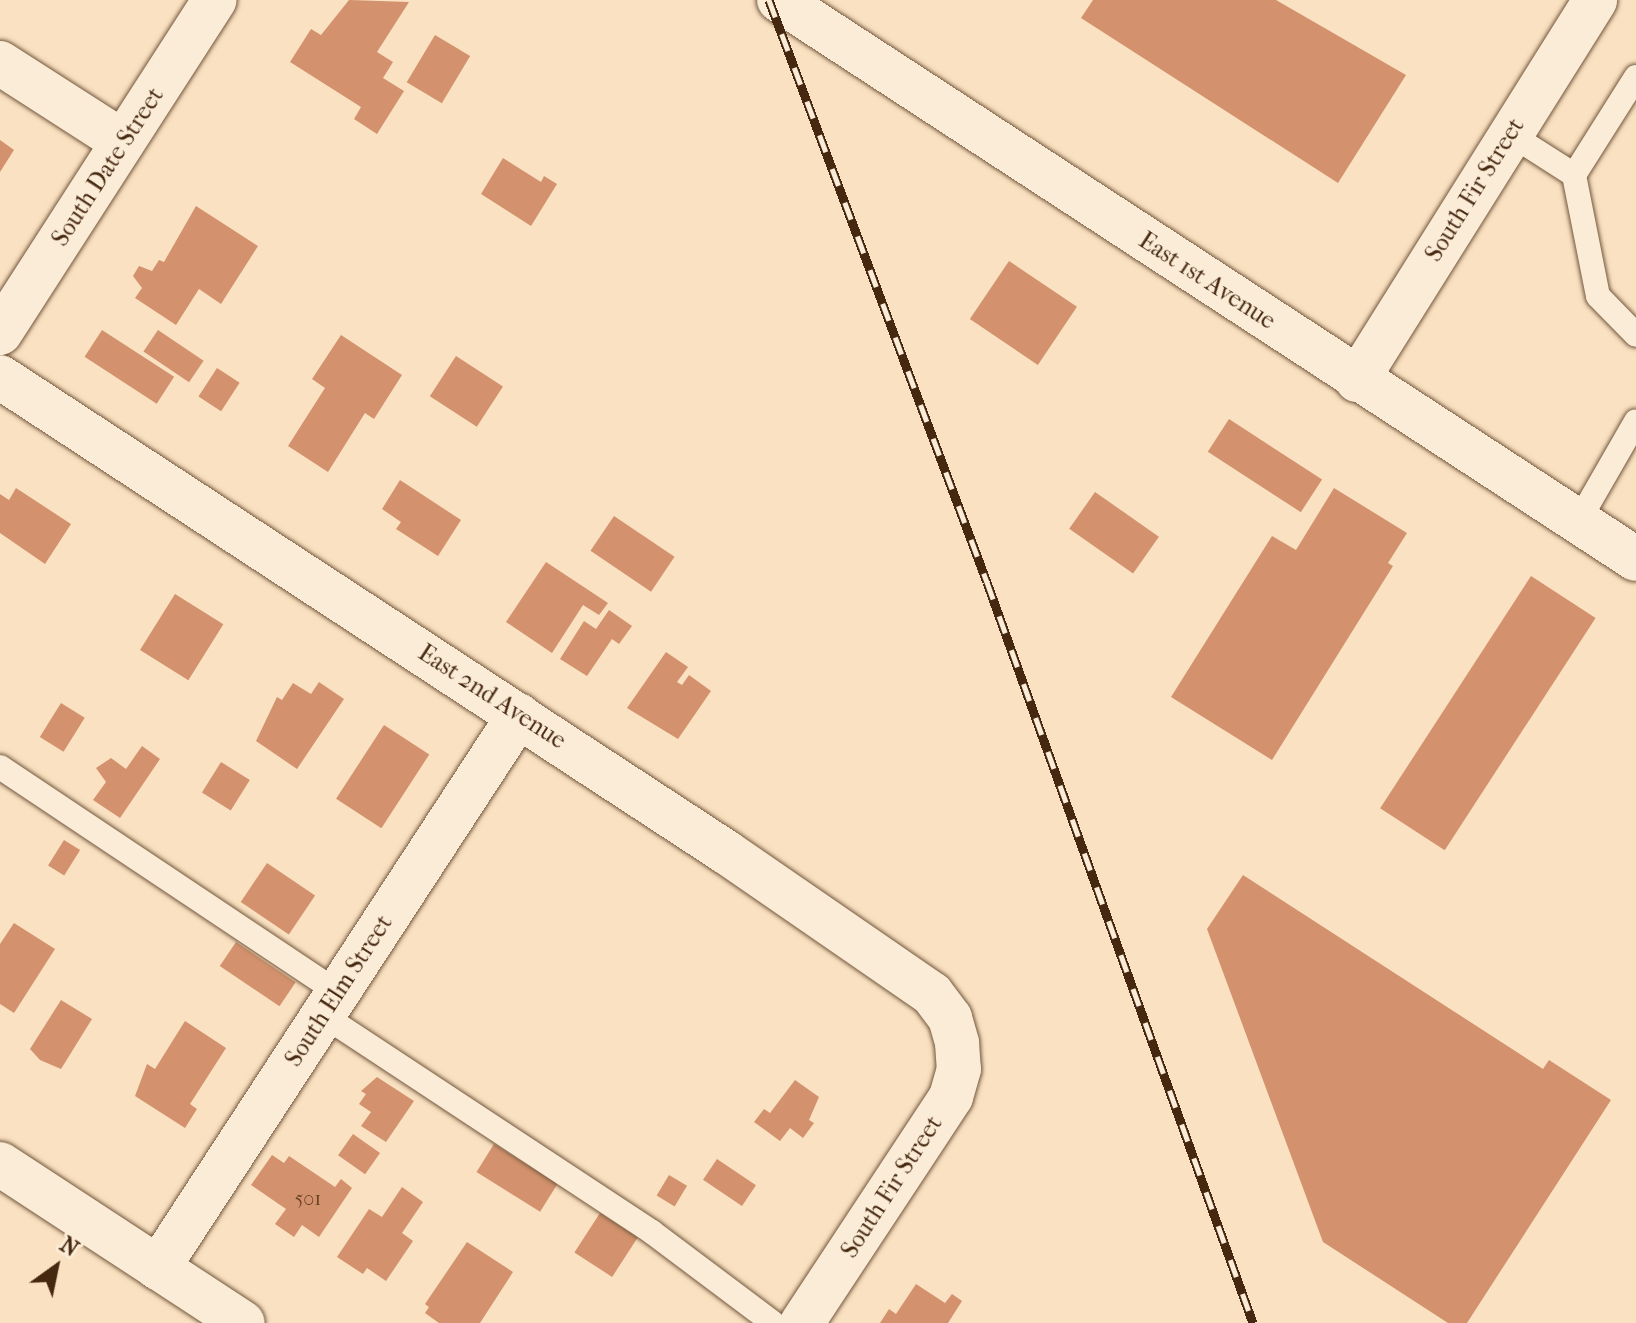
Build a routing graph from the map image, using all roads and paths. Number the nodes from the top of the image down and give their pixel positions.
1 (215, 0) edge
2 (779, 0) edge
3 (1595, 0) edge
4 (0, 63) edge
5 (1636, 77) edge
6 (1510, 134) junction
7 (123, 142) junction
8 (1574, 175) junction
9 (0, 333) edge
10 (1636, 335) edge
11 (0, 377) edge
12 (1357, 380) junction
13 (1636, 421) edge
14 (1578, 522) junction
15 (1636, 559) edge
16 (519, 715) junction
17 (0, 767) edge
18 (331, 1003) junction
19 (957, 1043) joint
20 (0, 1164) edge
21 (158, 1268) junction
22 (243, 1323) edge
23 (773, 1323) edge
24 (802, 1323) edge

1 - 7 street, South Date Street
2 - 12 street, East 1st Avenue
3 - 6 street, South Fir Street
4 - 7 street
5 - 8 lane
6 - 8 lane
6 - 12 street, South Fir Street
7 - 9 street, South Date Street
8 - 10 lane
11 - 16 street, East 2nd Avenue
12 - 14 street, East 1st Avenue
13 - 14 lane
14 - 15 street, East 1st Avenue
16 - 18 street, South Elm Street
16 - 19 street, East 2nd Avenue
17 - 18 lane
18 - 21 street, South Elm Street
18 - 23 lane
19 - 24 street, South Fir Street
20 - 21 street
21 - 22 street

